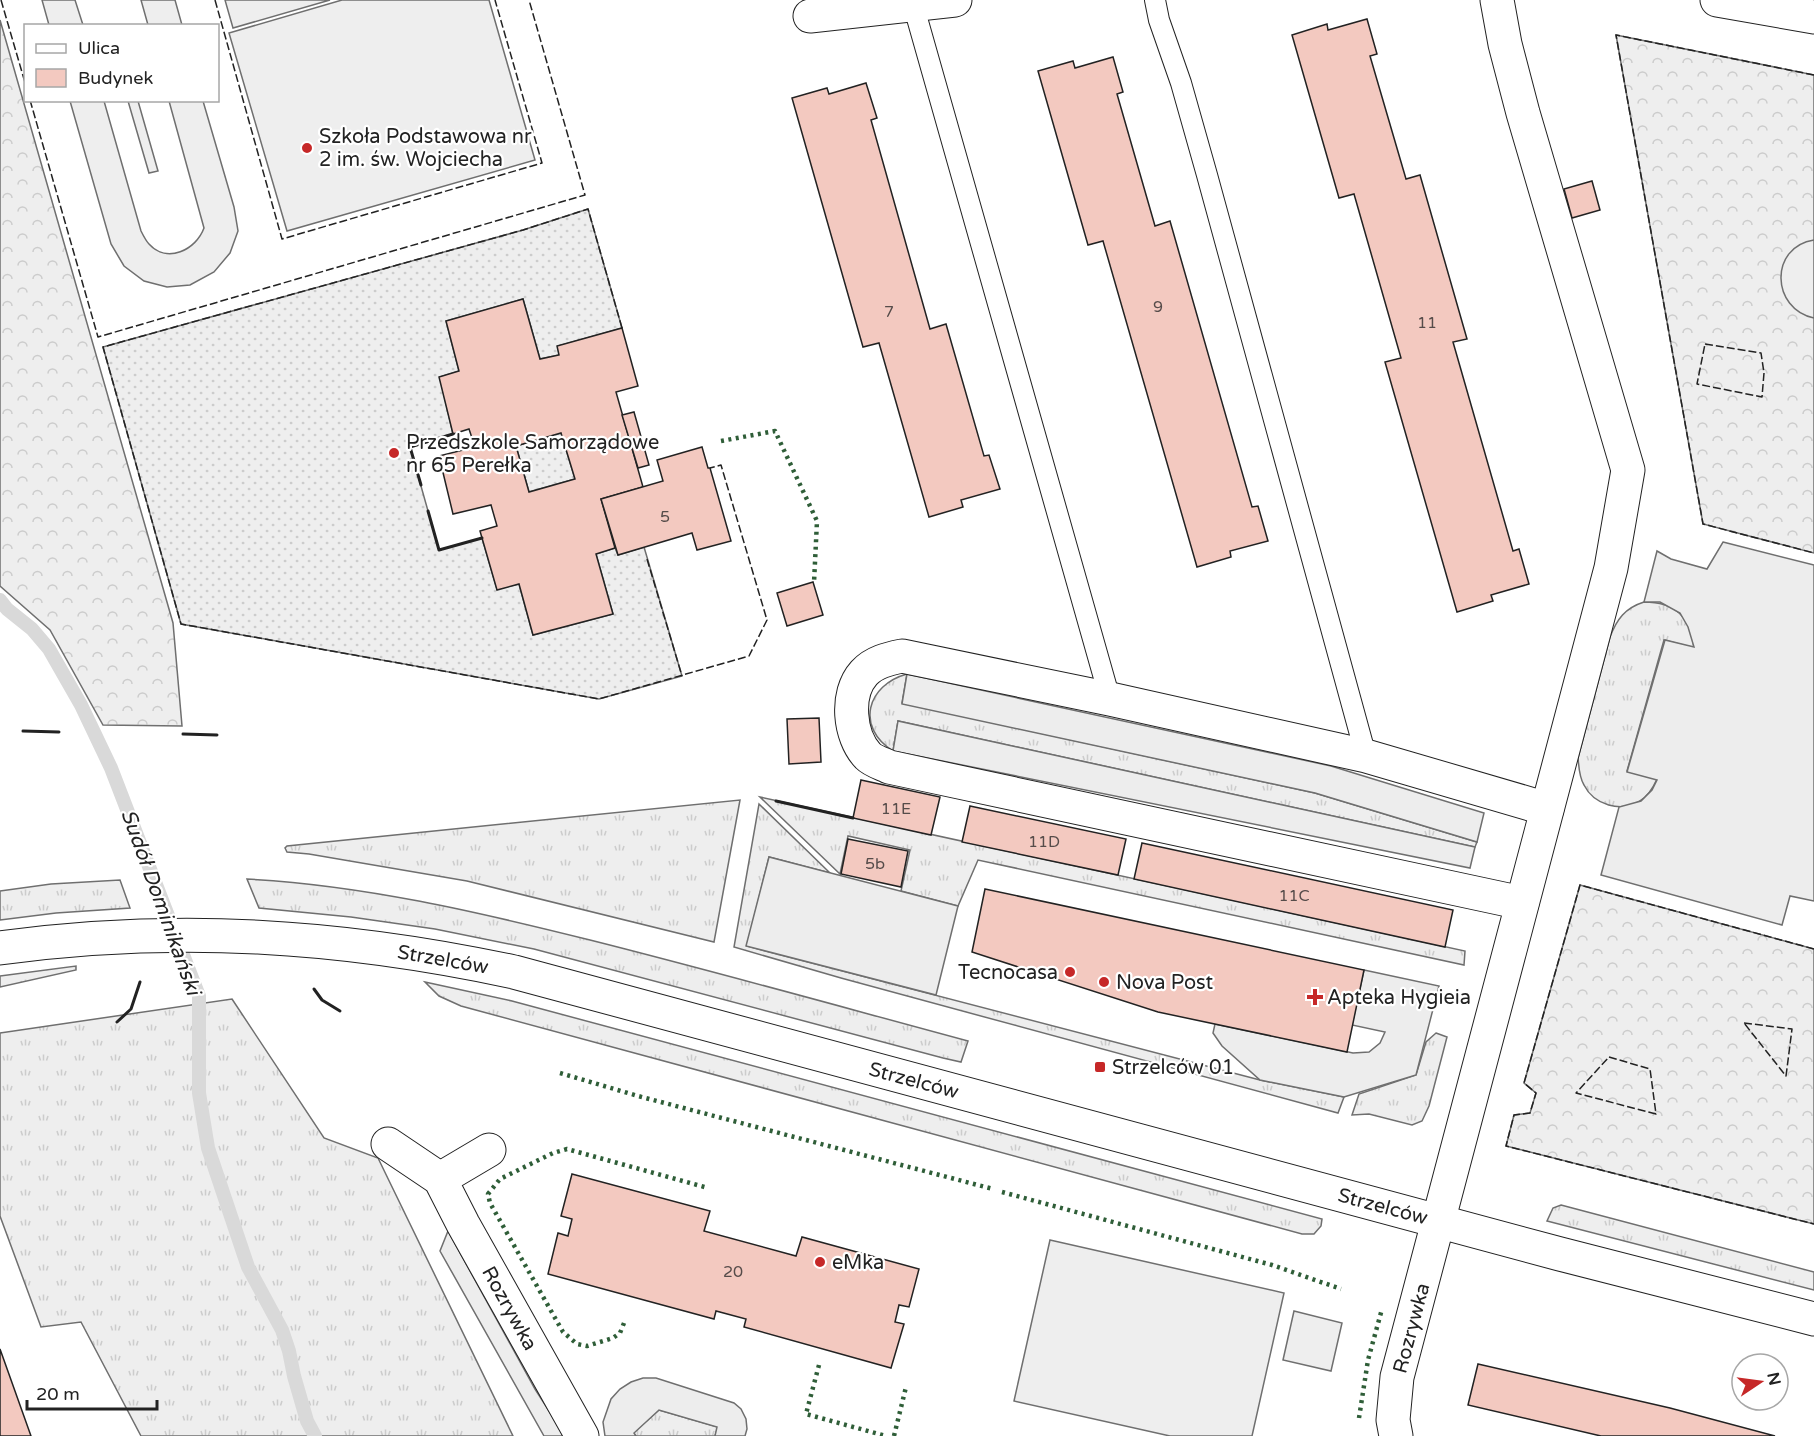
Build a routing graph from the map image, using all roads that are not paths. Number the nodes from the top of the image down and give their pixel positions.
1 (955, 0) edge
2 (1155, 0) edge
3 (1497, 0) edge
4 (1717, 0) edge
5 (913, 4) junction
6 (808, 8) edge
7 (1814, 17) edge
8 (1110, 699) junction
9 (1366, 756) junction
10 (1547, 809) junction
11 (1522, 903) junction
12 (0, 948) edge
13 (388, 1144) dead end
14 (489, 1150) dead end
15 (440, 1179) junction
16 (1440, 1221) junction
17 (1814, 1319) edge
18 (582, 1436) edge
19 (1396, 1436) edge

1 - 5 street
2 - 9 lane
3 - 10 street, Rozrywka
4 - 7 street
5 - 6 street
5 - 8 lane
8 - 9 street
8 - 11 street
9 - 10 street
10 - 11 street, Rozrywka
11 - 16 street, Rozrywka
12 - 16 street, Strzelców
13 - 15 street, Rozrywka
14 - 15 street
15 - 18 street, Rozrywka
16 - 17 street, Strzelców
16 - 19 street, Rozrywka

